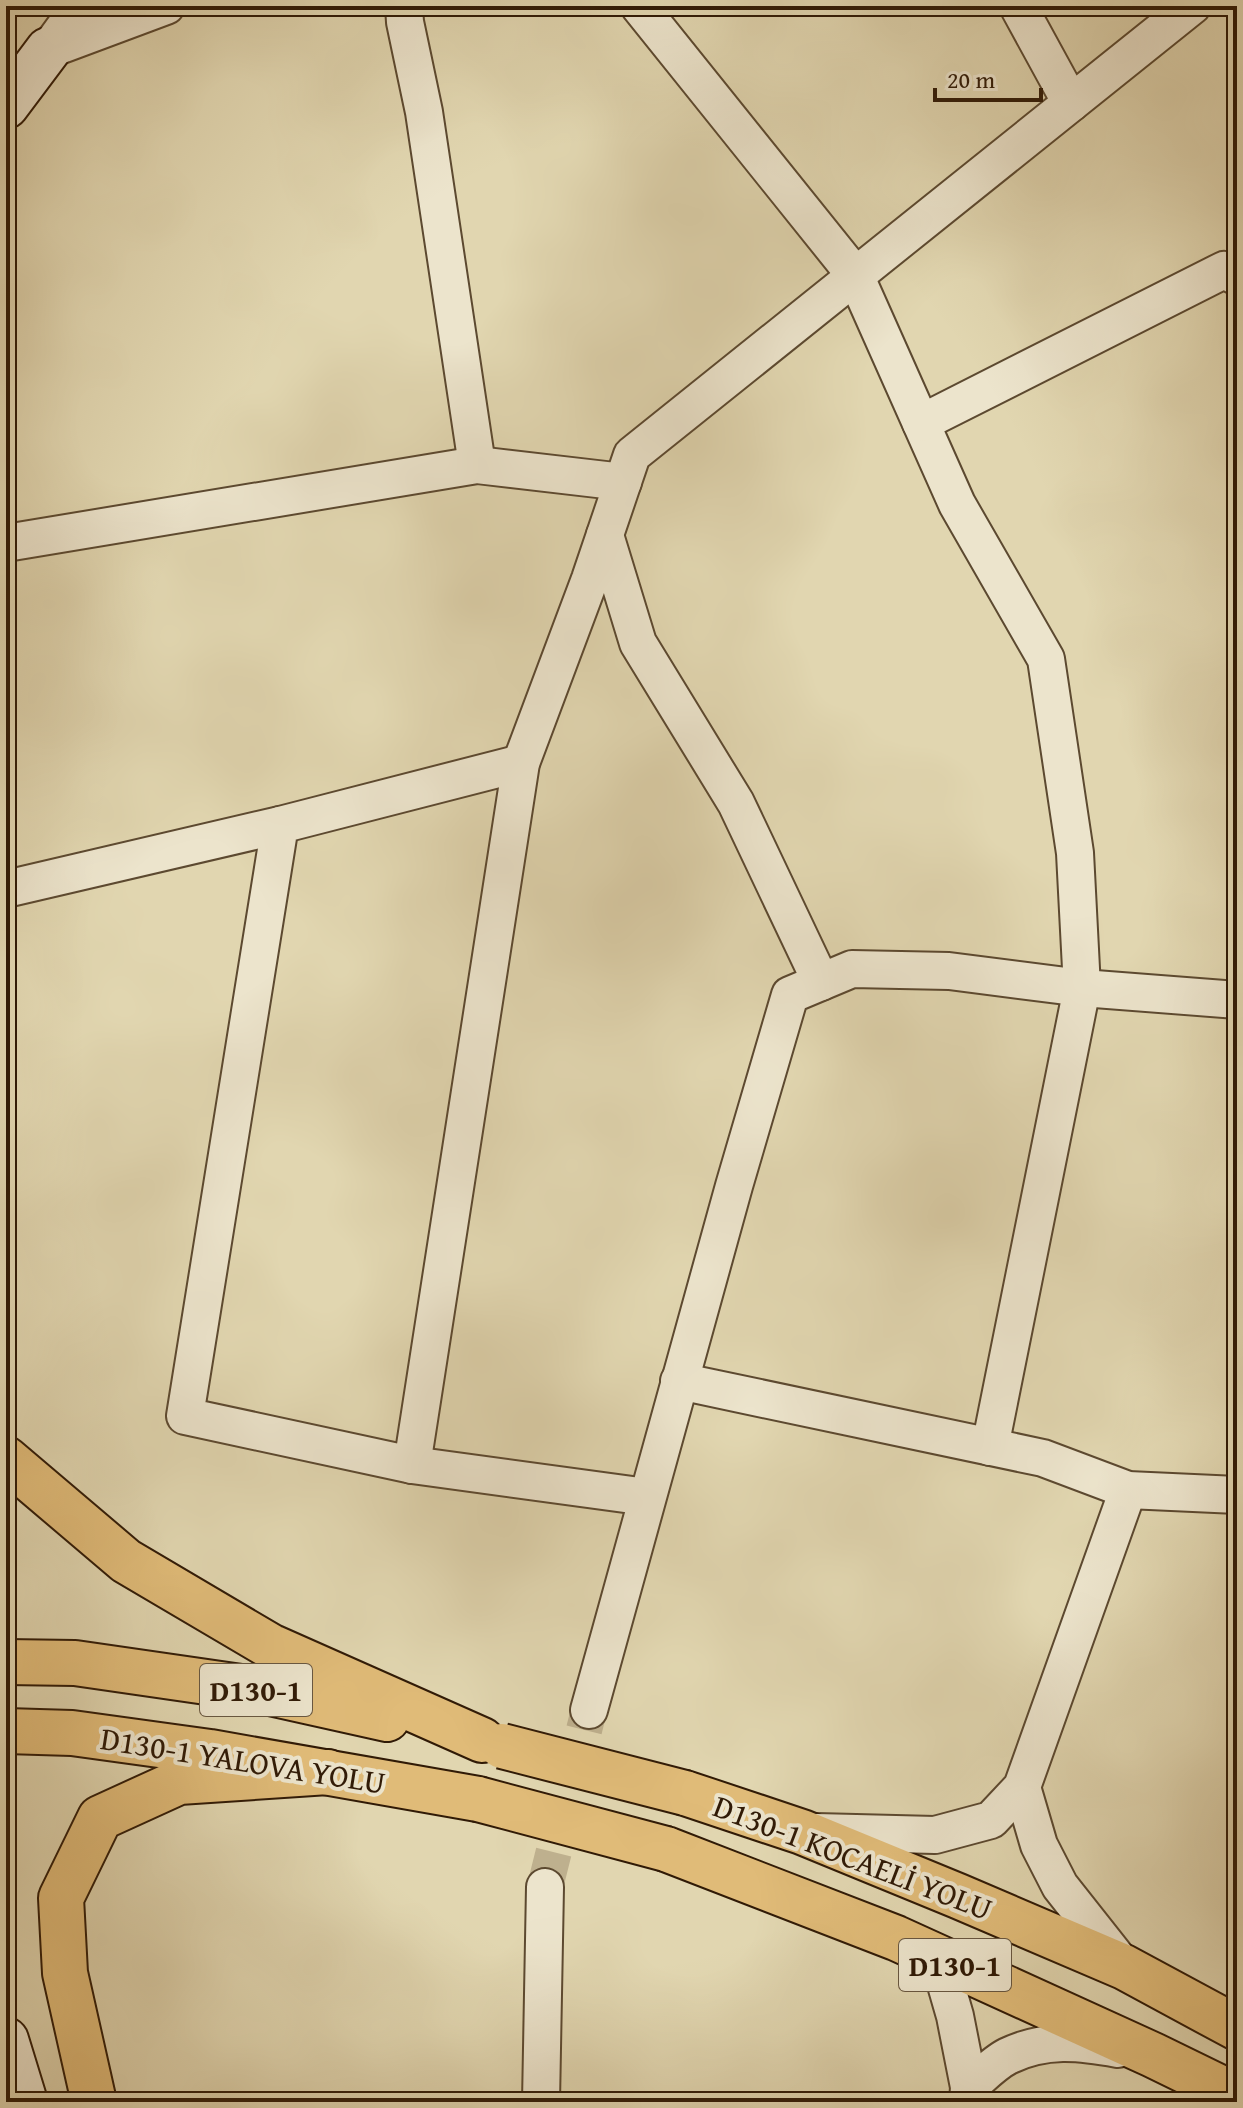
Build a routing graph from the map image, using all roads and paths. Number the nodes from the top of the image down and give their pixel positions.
1 (80, 6) edge
2 (166, 6) edge
3 (404, 6) edge
4 (639, 6) edge
5 (1018, 6) edge
6 (1192, 6) edge
7 (48, 50) junction
8 (1071, 103) junction
9 (6, 106) edge
10 (855, 275) junction
11 (1237, 277) edge
12 (921, 423) junction
13 (477, 465) junction
14 (623, 482) junction
15 (605, 535) junction
16 (6, 543) edge
17 (521, 763) junction
18 (280, 825) junction
19 (6, 889) edge
20 (821, 982) junction
21 (1082, 988) junction
22 (1237, 1000) edge
23 (679, 1381) junction
24 (990, 1447) junction
25 (6, 1459) edge
26 (412, 1465) junction
27 (1128, 1490) junction
28 (1237, 1495) edge
29 (647, 1497) junction
30 (6, 1662) edge
31 (589, 1710) tunnel mouth
32 (6, 1731) edge
33 (492, 1743) junction
34 (328, 1772) junction
35 (1022, 1787) junction
36 (802, 1832) junction
37 (545, 1887) tunnel mouth
38 (938, 1957) junction
39 (1124, 1967) junction
40 (1237, 2028) edge
41 (6, 2040) edge
42 (1153, 2055) junction
43 (968, 2094) edge
44 (1237, 2096) edge
45 (25, 2102) edge
46 (94, 2102) edge
47 (541, 2102) edge

1 - 7 street
2 - 7 street
3 - 13 street
4 - 10 street
5 - 8 street
6 - 8 street
7 - 9 main road
8 - 10 street
10 - 12 street
10 - 14 street
11 - 12 street
12 - 21 street
13 - 14 street
13 - 16 street
14 - 15 street
15 - 17 street
15 - 20 street
17 - 18 street
17 - 26 street
18 - 19 street
18 - 26 street
20 - 21 street
20 - 23 street
21 - 22 street
21 - 24 street
23 - 24 street
23 - 29 street
24 - 27 street
25 - 33 highway
26 - 29 street
27 - 28 street
27 - 35 street
29 - 31 street
30 - 33 highway, D130-1
32 - 34 highway, D130-1 YALOVA YOLU / D130-1
33 - 36 highway, D130-1 KOCAELİ YOLU / D130-1, bridge
34 - 38 highway, D130-1 YALOVA YOLU / D130-1, bridge
34 - 46 highway
35 - 36 street
35 - 39 street
36 - 39 highway, D130-1 KOCAELİ YOLU / D130-1
37 - 47 street
38 - 42 highway, D130-1
38 - 43 street
39 - 40 highway, D130-1 KOCAELİ YOLU / D130-1
41 - 45 main road
42 - 43 street
42 - 44 highway, D130-1

